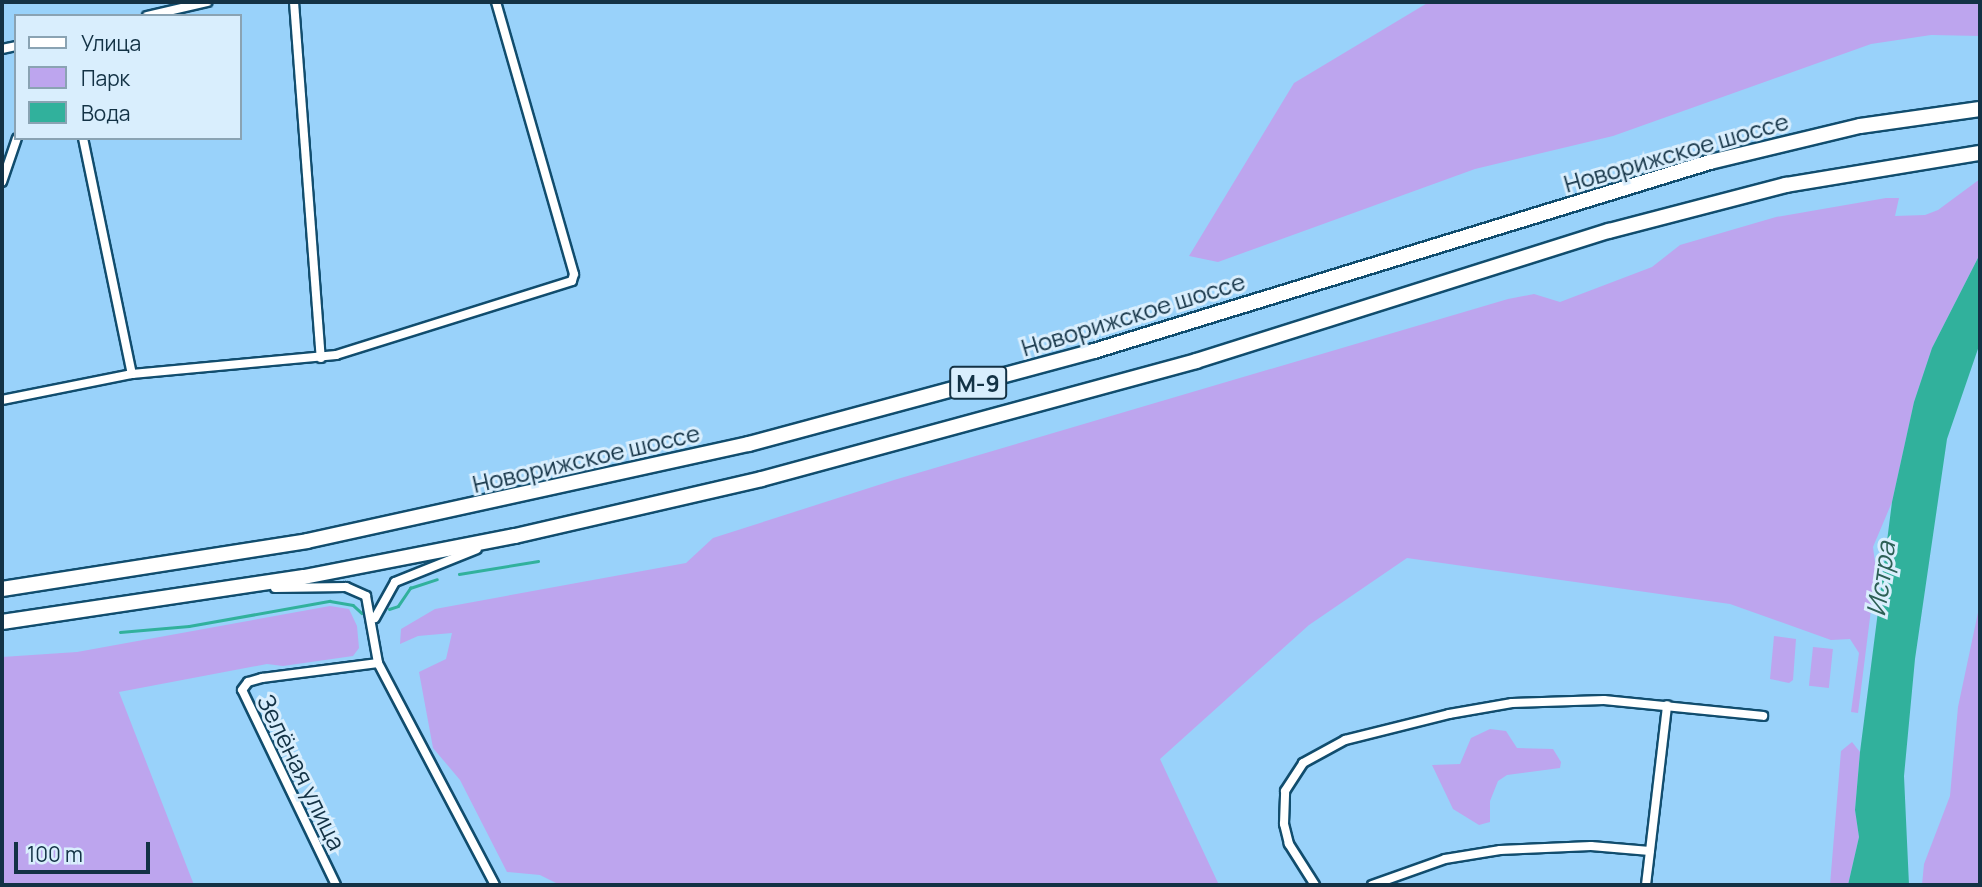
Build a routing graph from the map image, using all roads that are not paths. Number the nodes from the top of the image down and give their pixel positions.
1 (207, 2) edge
2 (294, 2) edge
3 (496, 2) edge
4 (156, 14) edge
5 (1980, 109) edge
6 (16, 140) edge
7 (83, 140) edge
8 (1980, 153) edge
9 (2, 182) edge
10 (321, 358) junction
11 (132, 374) junction
12 (2, 400) edge
13 (514, 536) junction
14 (2, 589) edge
15 (226, 591) junction
16 (374, 621) junction
17 (2, 622) edge
18 (378, 663) junction
19 (1667, 705) junction
20 (1763, 716) dead end
21 (1650, 851) junction
22 (336, 885) edge
23 (495, 885) edge
24 (1315, 885) edge
25 (1372, 885) edge
26 (1646, 885) edge

1 - 4 street
2 - 10 street
3 - 10 street
5 - 14 highway, Новорижское шоссе / М-9
6 - 9 street
7 - 11 street
8 - 13 highway, М-9
10 - 11 street
11 - 12 street
13 - 15 highway, М-9
13 - 16 street
15 - 16 street
15 - 17 highway, М-9
16 - 18 street
18 - 22 street, Зелёная улица
18 - 23 street
19 - 20 street
19 - 21 street
19 - 24 street
21 - 25 street
21 - 26 street

